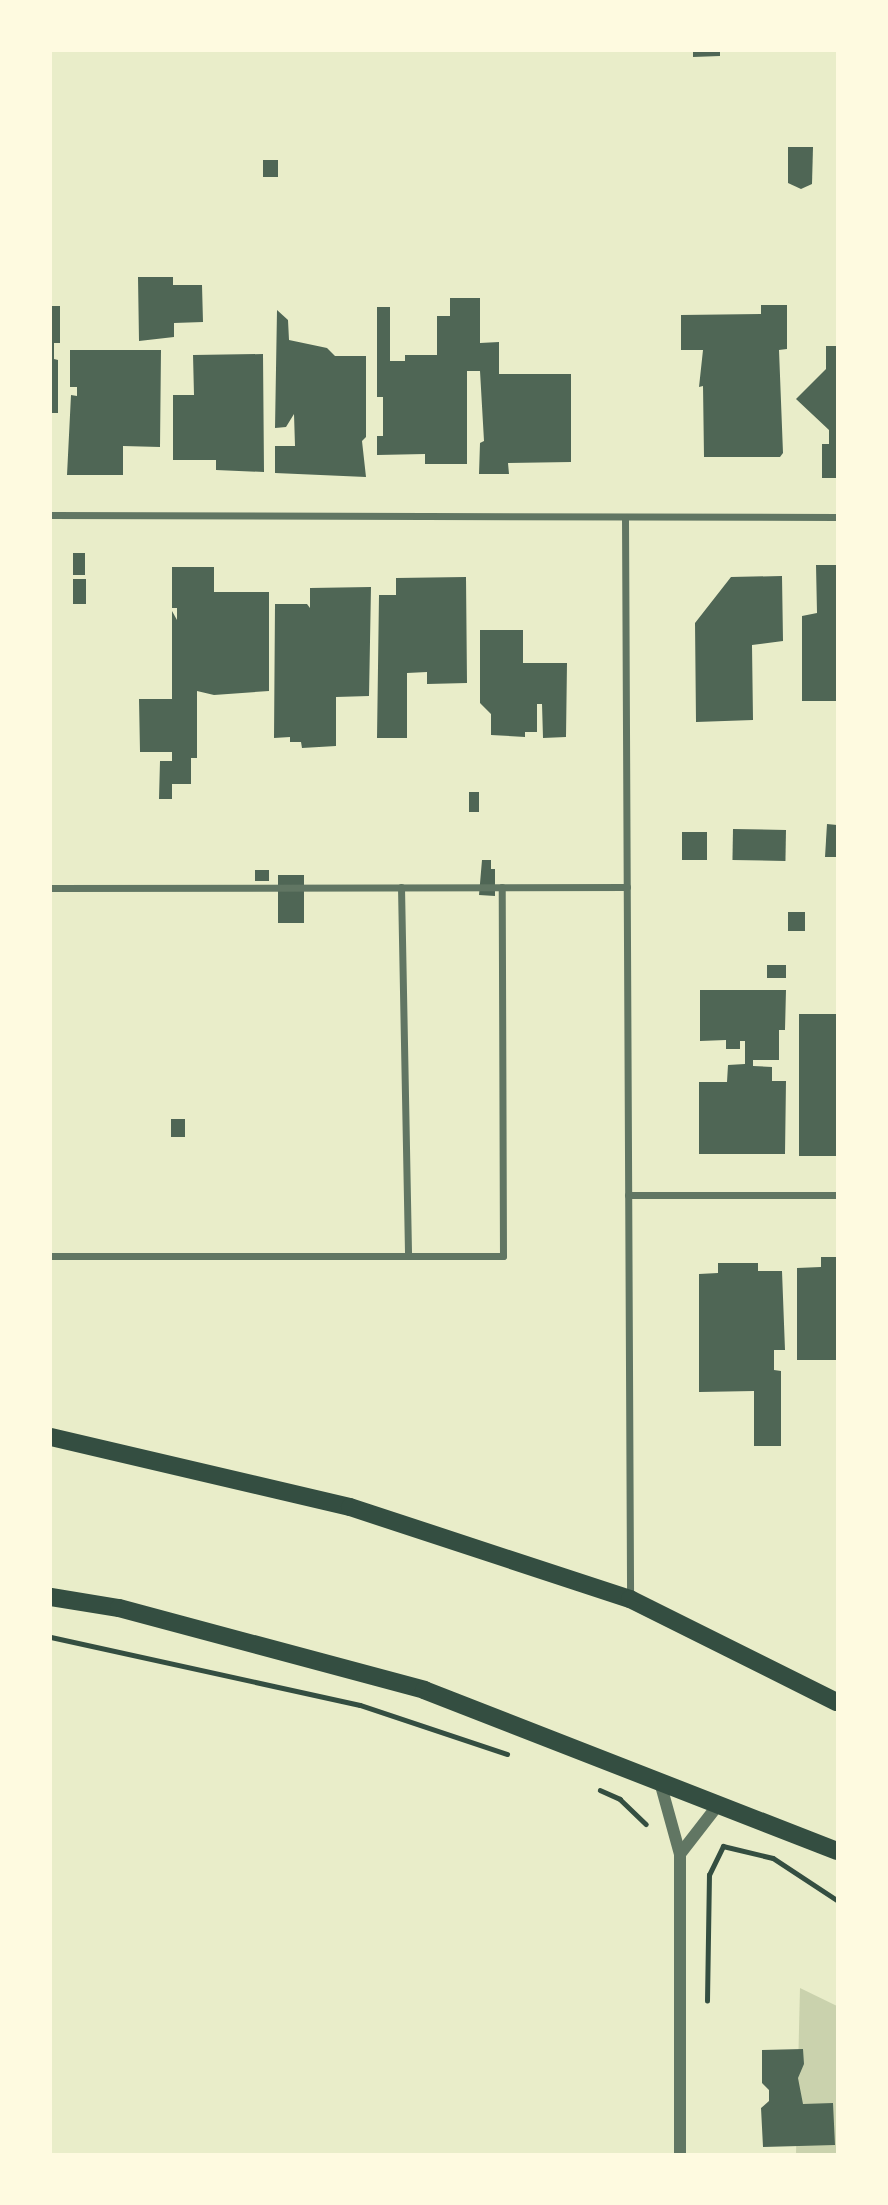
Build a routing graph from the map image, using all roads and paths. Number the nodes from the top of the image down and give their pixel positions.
1 (51, 515) edge
2 (837, 517) edge
3 (625, 518) junction
4 (401, 887) junction
5 (502, 887) junction
6 (627, 887) junction
7 (51, 888) edge
8 (628, 1195) junction
9 (837, 1195) edge
10 (51, 1256) edge
11 (408, 1256) junction
12 (51, 1437) edge
13 (51, 1598) edge
14 (630, 1599) junction
15 (51, 1637) edge
16 (837, 1702) edge
17 (515, 1756) dead end
18 (660, 1782) junction
19 (587, 1784) dead end
20 (718, 1805) junction
21 (649, 1826) dead end
22 (837, 1851) edge
23 (680, 1854) junction
24 (699, 1865) dead end
25 (710, 1873) dead end
26 (837, 1900) edge
27 (706, 2015) dead end
28 (681, 2154) edge

1 - 3 street
2 - 3 street
3 - 6 street
4 - 5 street
4 - 7 street
4 - 11 street
5 - 6 street
5 - 11 street
6 - 8 street
8 - 9 street
8 - 14 street
10 - 11 street
12 - 14 main road
13 - 18 main road
14 - 16 main road
15 - 17 path
18 - 20 main road
18 - 23 street
19 - 21 path
20 - 22 main road
20 - 23 street
23 - 28 street
24 - 25 path
26 - 27 path

